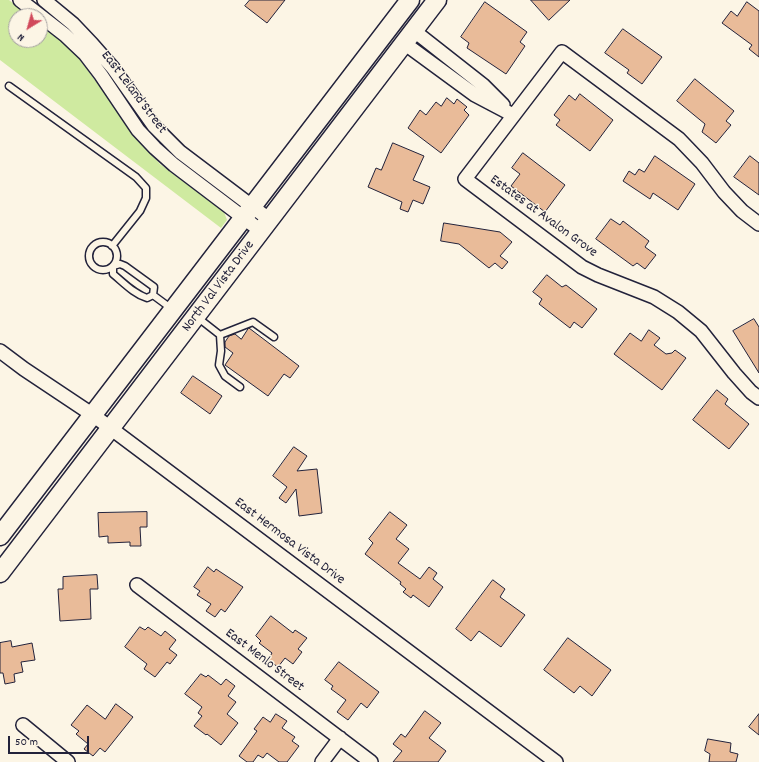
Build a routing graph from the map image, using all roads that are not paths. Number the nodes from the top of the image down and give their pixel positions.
1 (20, 0) edge
2 (44, 0) edge
3 (410, 0) edge
4 (436, 0) edge
5 (409, 36) junction
6 (447, 57) junction
7 (439, 68) junction
8 (9, 86) dead end
9 (513, 115) junction
10 (248, 212) junction
11 (759, 224) edge
12 (265, 226) junction
13 (112, 246) junction
14 (113, 266) junction
15 (153, 295) junction
16 (173, 310) junction
17 (196, 316) junction
18 (239, 328) junction
19 (220, 335) junction
20 (237, 336) dead end
21 (274, 337) dead end
22 (227, 349) dead end
23 (0, 351) edge
24 (221, 351) junction
25 (240, 387) dead end
26 (759, 398) edge
27 (93, 415) junction
28 (110, 428) junction
29 (0, 536) edge
30 (0, 573) edge
31 (137, 586) dead end
32 (23, 725) dead end
33 (340, 738) junction
34 (68, 762) edge
35 (322, 762) edge
36 (371, 762) edge
37 (556, 762) edge

1 - 10 street, East Leland Street
2 - 10 street, East Leland Street
3 - 10 main road, North Val Vista Drive
4 - 5 main road, North Val Vista Drive
5 - 6 street
5 - 7 street
5 - 12 main road, North Val Vista Drive
6 - 7 street
6 - 9 street
7 - 9 street
8 - 13 lane
9 - 11 street, Estates at Avalon Grove
9 - 26 street, Estates at Avalon Grove
10 - 12 street, East Leland Street
10 - 16 main road, North Val Vista Drive
12 - 17 main road, North Val Vista Drive
13 - 14 lane
13 - 14 lane
14 - 15 lane
14 - 15 lane
15 - 16 lane
16 - 27 main road, North Val Vista Drive
17 - 19 lane
17 - 28 main road, North Val Vista Drive
18 - 19 lane
18 - 20 lane
18 - 21 lane
19 - 24 lane
22 - 24 lane
23 - 27 street, East Hermosa Vista Drive
24 - 25 lane
27 - 28 street, East Hermosa Vista Drive
27 - 29 main road, North Val Vista Drive
28 - 30 main road, North Val Vista Drive
28 - 37 street, East Hermosa Vista Drive
31 - 33 street, East Menlo Street
32 - 34 street
33 - 35 street
33 - 36 street, East Menlo Street

